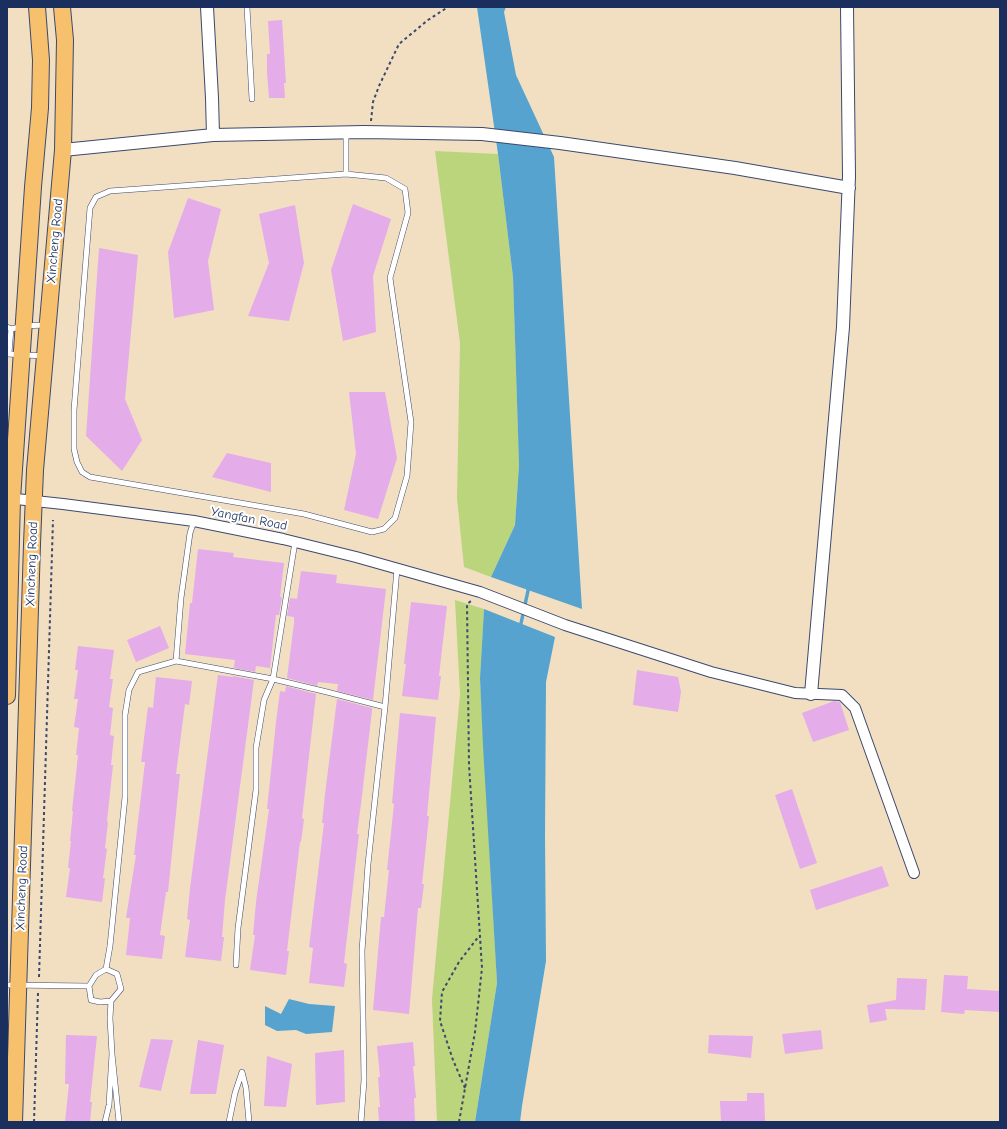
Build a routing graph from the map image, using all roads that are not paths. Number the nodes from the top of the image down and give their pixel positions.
1 (37, 7) edge
2 (62, 7) edge
3 (207, 7) edge
4 (248, 7) edge
5 (847, 7) edge
6 (252, 99) dead end
7 (346, 132) junction
8 (213, 135) junction
9 (63, 150) junction
10 (346, 174) junction
11 (848, 188) junction
12 (48, 324) junction
13 (14, 327) edge
14 (13, 354) edge
15 (45, 356) junction
16 (10, 499) edge
17 (34, 501) junction
18 (194, 521) junction
19 (295, 542) junction
20 (397, 569) junction
21 (176, 661) junction
22 (273, 679) junction
23 (811, 694) junction
24 (7, 696) edge
25 (385, 707) junction
26 (914, 873) dead end
27 (236, 965) dead end
28 (106, 969) junction
29 (13, 985) edge
30 (89, 986) junction
31 (111, 1001) junction
32 (112, 1054) junction
33 (14, 1122) edge
34 (105, 1122) edge
35 (119, 1122) edge
36 (229, 1122) edge
37 (249, 1122) edge
38 (361, 1122) edge

1 - 13 main road, Xincheng Road
2 - 9 main road, Xincheng Road
3 - 8 street
4 - 6 lane
5 - 11 street
7 - 8 street
7 - 10 lane
7 - 11 street
8 - 9 street
9 - 12 main road, Xincheng Road
10 - 10 lane
11 - 23 street
12 - 13 lane
12 - 15 main road, Xincheng Road
13 - 14 main road, Xincheng Road
14 - 15 lane
14 - 16 main road, Xincheng Road
15 - 17 main road, Xincheng Road
16 - 17 street, Yangfan Road
16 - 24 main road, Xincheng Road
17 - 18 street, Yangfan Road
17 - 29 main road, Xincheng Road
18 - 19 street, Yangfan Road
18 - 21 lane
19 - 20 street, Yangfan Road
19 - 22 lane
20 - 23 street, Yangfan Road
20 - 25 lane
21 - 22 lane
21 - 28 lane
22 - 25 lane
22 - 27 lane
23 - 26 street, Yangfan Road
25 - 38 lane
28 - 30 lane
28 - 31 lane
29 - 30 lane
29 - 33 main road, Xincheng Road
30 - 31 lane
31 - 32 lane
32 - 34 lane
32 - 35 lane
36 - 37 lane

